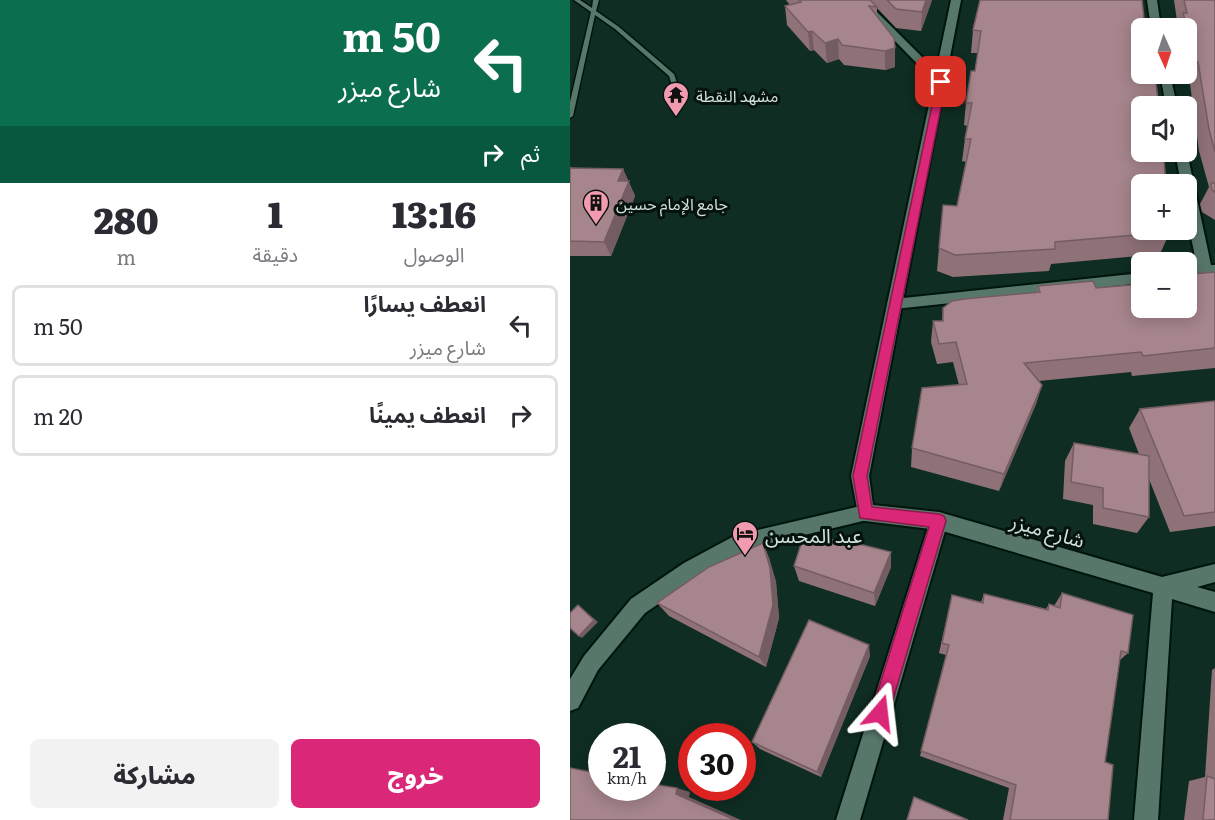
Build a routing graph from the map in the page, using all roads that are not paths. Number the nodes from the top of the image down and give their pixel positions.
1 (578, 0) edge
2 (596, 0) edge
3 (860, 0) edge
4 (956, 0) edge
5 (1152, 0) edge
6 (593, 10) junction
7 (1155, 18) edge
8 (941, 82) junction
9 (681, 103) dead end
10 (570, 116) edge
11 (1183, 162) edge
12 (1210, 271) edge
13 (1131, 279) edge
14 (894, 304) junction
15 (865, 513) junction
16 (939, 521) junction
17 (1215, 573) edge
18 (1163, 586) junction
19 (1215, 602) edge
20 (570, 700) edge
21 (848, 820) edge
22 (1146, 820) edge

1 - 6 lane
2 - 6 lane
3 - 8 street
4 - 8 street
5 - 7 street
6 - 9 lane
6 - 10 lane
8 - 14 street
11 - 12 street
13 - 14 street
14 - 15 street
15 - 16 street, شارع ميزر
15 - 20 street, شارع ميزر
16 - 18 street, شارع ميزر
16 - 21 street
17 - 18 street
18 - 19 street, شارع ميزر
18 - 22 street

